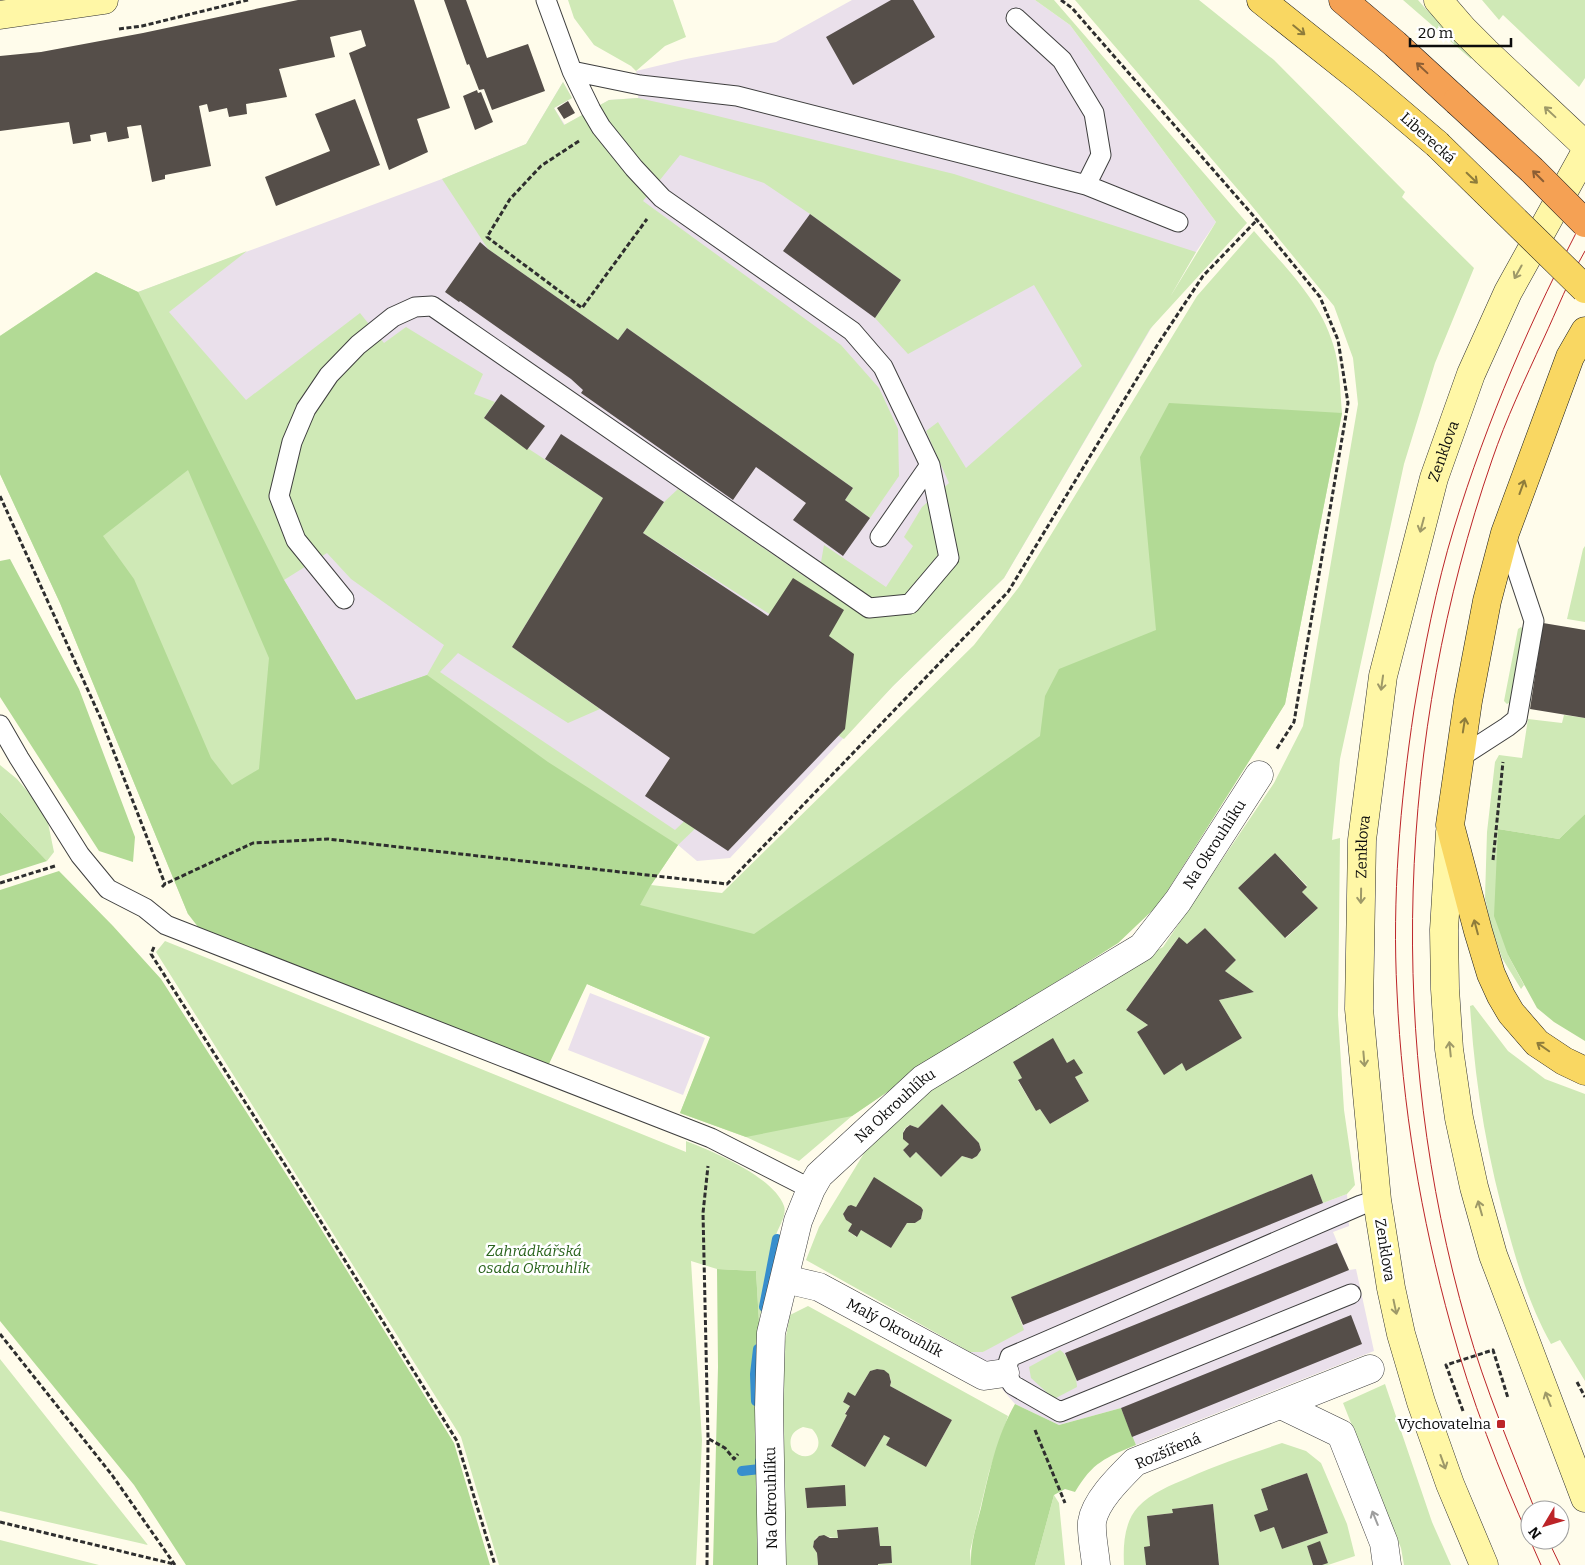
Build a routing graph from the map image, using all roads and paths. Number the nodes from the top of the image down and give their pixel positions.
1 (104, 0) edge
2 (546, 0) edge
3 (1061, 0) edge
4 (1261, 0) edge
5 (1343, 0) edge
6 (1438, 0) edge
7 (0, 15) edge
8 (1016, 18) dead end
9 (572, 72) junction
10 (601, 127) junction
11 (1585, 145) edge
12 (1585, 153) edge
13 (1086, 186) junction
14 (662, 198) junction
15 (1257, 220) junction
16 (1178, 222) dead end
17 (1585, 223) edge
18 (1585, 289) edge
19 (1585, 331) edge
20 (930, 465) junction
21 (0, 496) edge
22 (1505, 533) junction
23 (880, 537) dead end
24 (344, 599) dead end
25 (0, 725) edge
26 (1459, 758) junction
27 (1259, 775) joint
28 (1450, 826) junction
29 (80, 854) junction
30 (0, 883) edge
31 (165, 884) junction
32 (145, 908) junction
33 (166, 925) junction
34 (1585, 1071) edge
35 (711, 1138) junction
36 (811, 1188) junction
37 (1377, 1200) junction
38 (785, 1279) junction
39 (1351, 1294) dead end
40 (0, 1334) edge
41 (1370, 1369) dead end
42 (1005, 1373) junction
43 (1508, 1398) dead end
44 (1281, 1405) junction
45 (1462, 1411) dead end
46 (1034, 1429) dead end
47 (708, 1438) junction
48 (739, 1452) dead end
49 (1585, 1498) edge
50 (1064, 1501) dead end
51 (0, 1522) edge
52 (175, 1564) edge
53 (495, 1565) edge
54 (707, 1565) edge
55 (772, 1565) edge
56 (1096, 1565) edge
57 (1387, 1565) edge
58 (1484, 1565) edge

1 - 7 main road
2 - 9 lane
3 - 15 path
4 -> 18 main road, Liberecká, bridge
17 -> 5 highway, bridge
11 -> 6 main road
8 - 13 lane
9 - 10 lane
9 - 13 lane
10 - 14 lane
10 - 14 path
12 -> 37 main road, Zenklova
13 - 16 lane
14 - 20 lane
15 - 27 path
15 - 31 path
22 -> 19 main road
20 - 23 lane
20 - 24 lane
21 - 31 path
26 -> 22 main road
22 - 26 lane
25 - 29 lane
26 - 28 main road
27 - 36 street, Na Okrouhlíku
34 -> 28 main road
49 -> 28 main road
29 - 30 path
29 - 32 lane
31 - 32 path
32 - 33 lane
33 - 35 lane
33 - 53 path
35 - 36 lane
35 - 47 path
36 - 38 street, Na Okrouhlíku
37 - 42 lane
37 -> 58 main road, Zenklova
38 - 42 street, Malý Okrouhlík
38 - 55 street, Na Okrouhlíku
39 - 42 lane
40 - 52 path
41 - 44 street, Rozšířená
43 - 45 path
44 - 56 street, Rozšířená
57 -> 44 street
46 - 50 path
47 - 48 path
47 - 54 path
51 - 52 path

